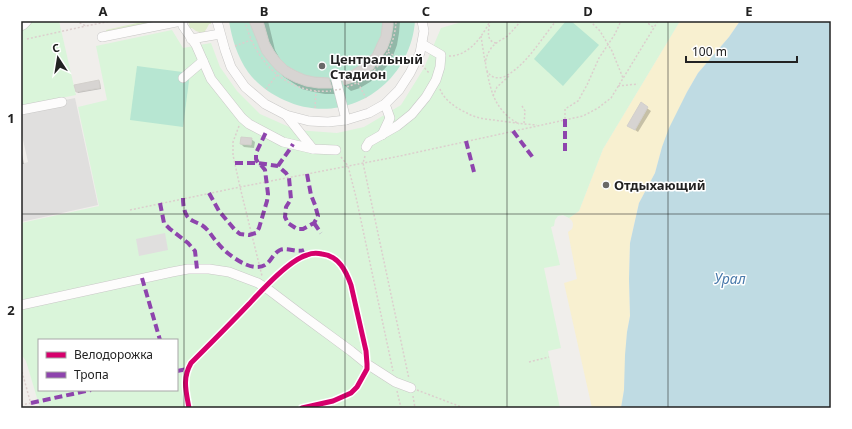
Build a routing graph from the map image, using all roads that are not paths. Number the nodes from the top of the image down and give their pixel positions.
1 (27, 21) edge
2 (181, 21) edge
3 (218, 21) edge
4 (422, 21) edge
5 (21, 26) edge
6 (220, 34) junction
7 (102, 37) dead end
8 (192, 39) junction
9 (422, 44) junction
10 (203, 61) junction
11 (335, 76) dead end
12 (183, 78) dead end
13 (62, 102) dead end
14 (385, 104) junction
15 (21, 110) edge
16 (286, 114) junction
17 (346, 120) junction
18 (382, 135) junction
19 (366, 148) road end
20 (313, 149) junction
21 (336, 150) road end
22 (21, 305) edge
23 (411, 388) road end

1 - 5 lane
2 - 7 lane
2 - 8 lane
3 - 6 lane
4 - 9 lane
6 - 8 lane
6 - 16 lane
8 - 10 lane
9 - 14 lane
9 - 18 lane
10 - 12 lane
10 - 20 lane
11 - 17 lane
13 - 15 lane
14 - 17 lane
14 - 18 lane
16 - 17 lane
16 - 20 lane
18 - 19 lane
20 - 21 lane
22 - 23 lane

